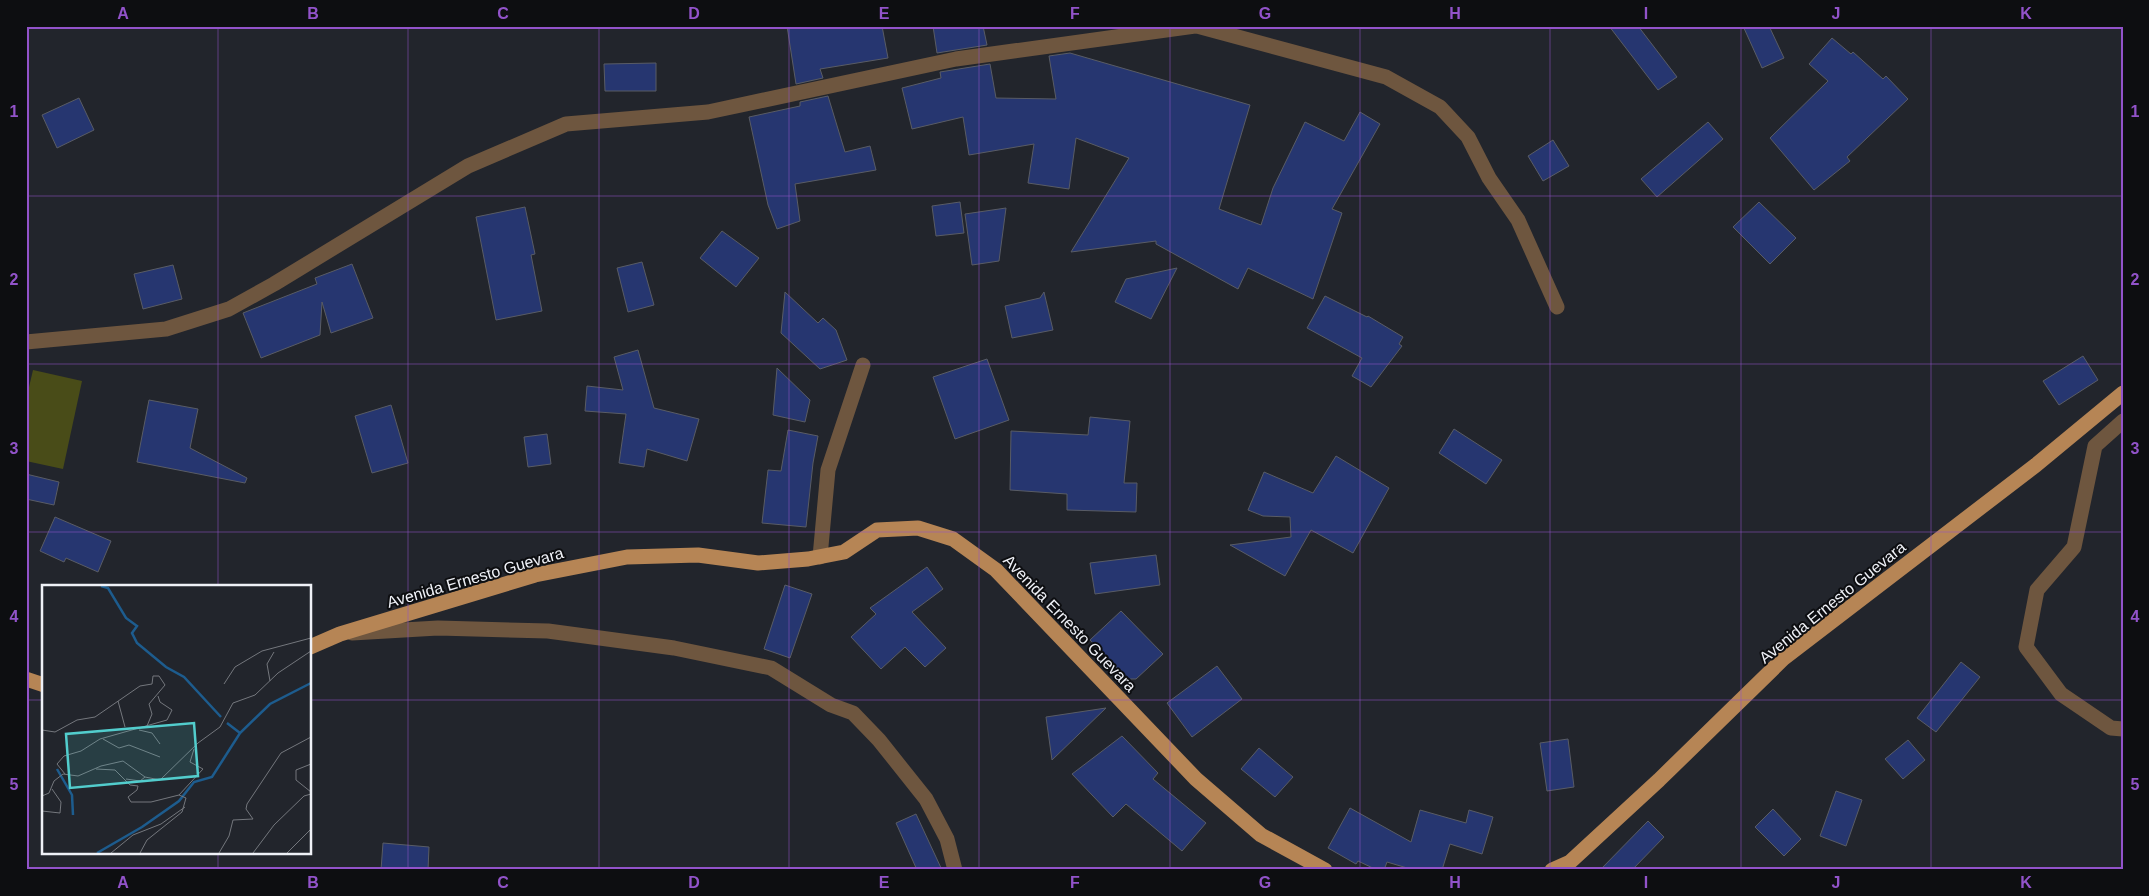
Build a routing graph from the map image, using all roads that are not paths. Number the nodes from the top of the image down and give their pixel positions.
1 (1196, 26) edge
2 (1557, 307) dead end
3 (26, 342) edge
4 (862, 365) dead end
5 (2123, 393) edge
6 (2123, 421) edge
7 (820, 557) junction
8 (340, 634) junction
9 (311, 647) edge
10 (26, 679) edge
11 (42, 684) edge
12 (2123, 729) edge
13 (955, 870) edge
14 (1325, 870) edge
15 (1552, 870) edge

1 - 2 street
1 - 3 street
4 - 7 street
5 - 15 main road, Avenida Ernesto Guevara
6 - 12 street
7 - 8 main road, Avenida Ernesto Guevara
7 - 14 main road, Avenida Ernesto Guevara
8 - 9 main road, Avenida Ernesto Guevara
8 - 13 street
10 - 11 main road

